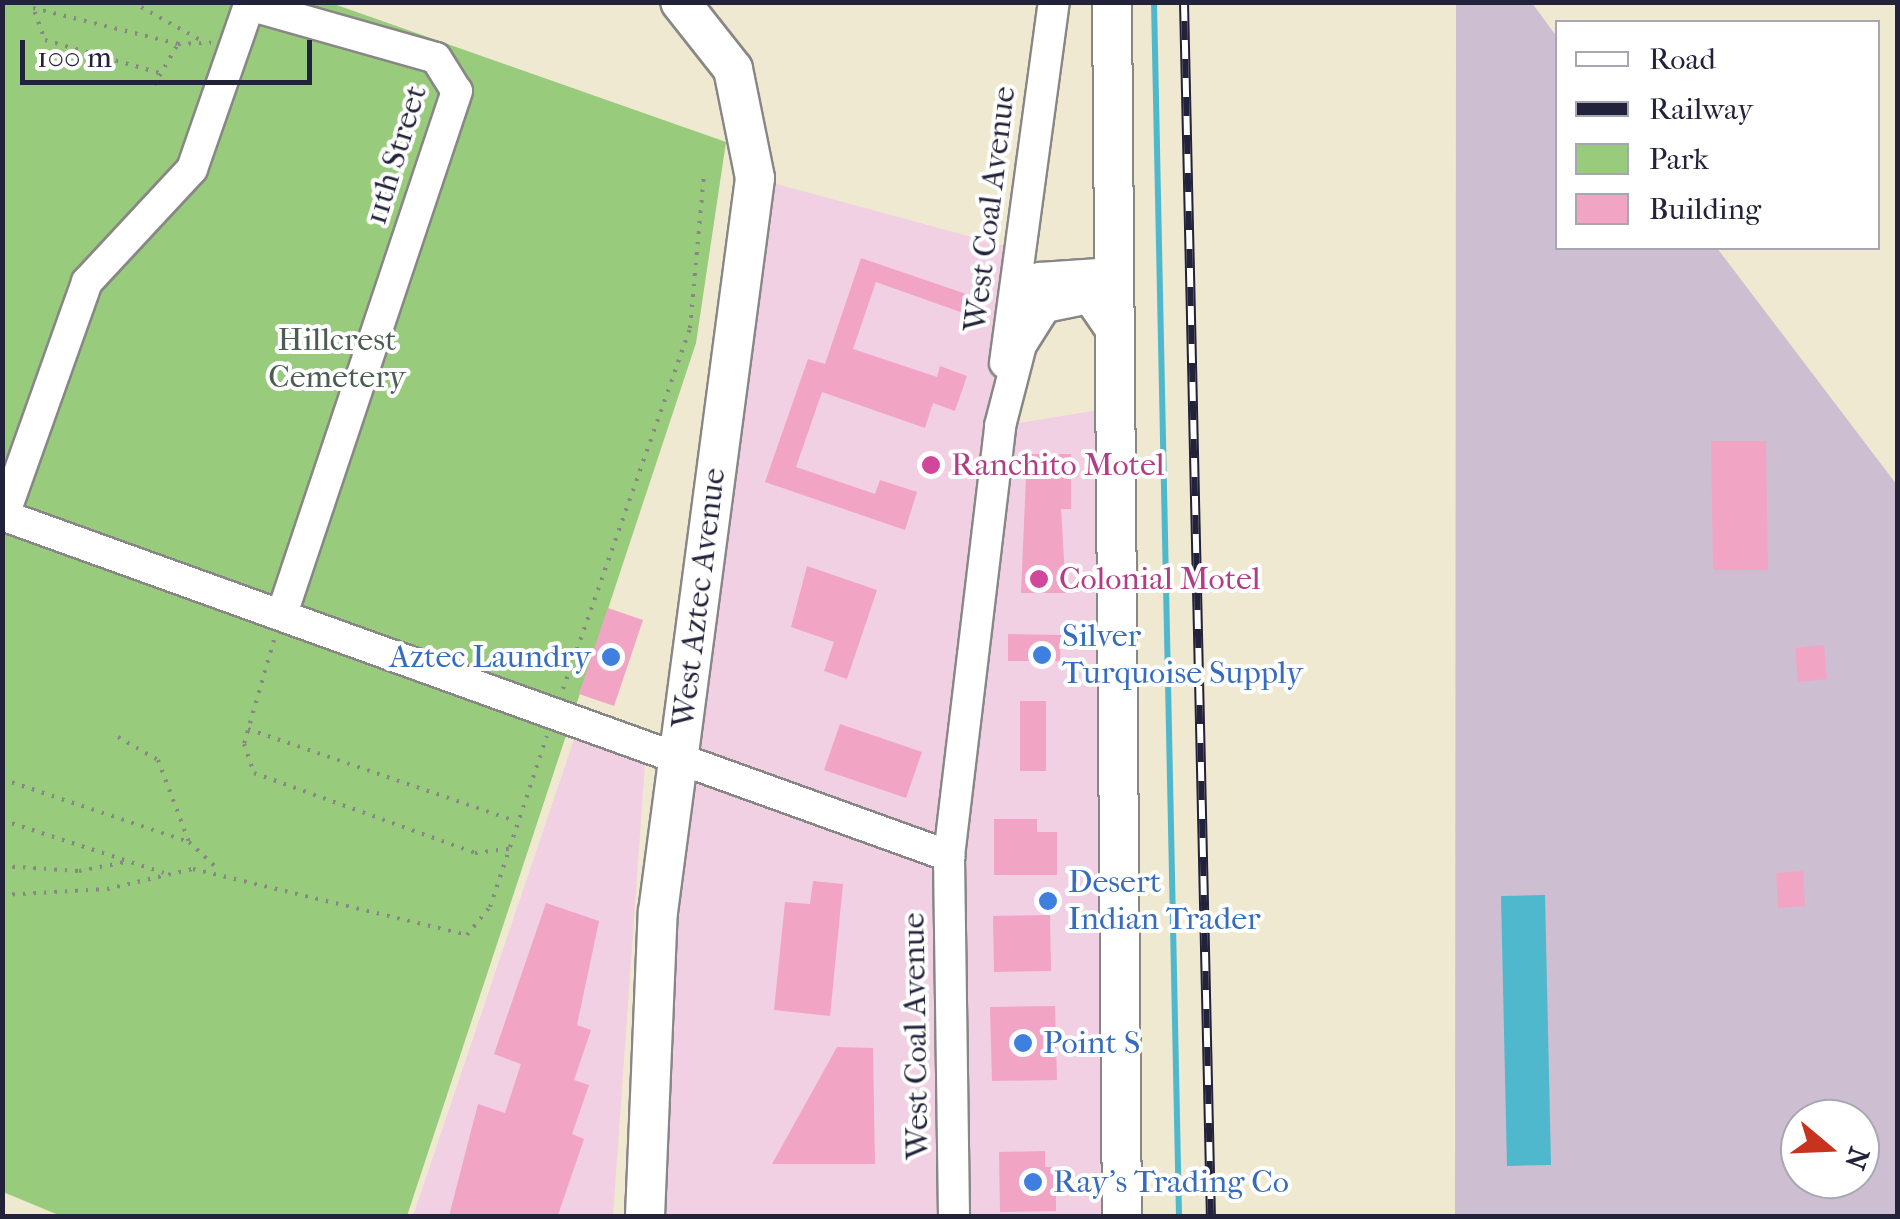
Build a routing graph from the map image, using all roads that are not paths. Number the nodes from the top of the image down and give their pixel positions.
1 (680, 2) edge
2 (1054, 2) edge
3 (1112, 2) edge
4 (1114, 273) junction
5 (1008, 326) junction
6 (1115, 336) junction
7 (1000, 426) junction
8 (4, 515) edge
9 (282, 614) junction
10 (678, 752) junction
11 (949, 856) junction
12 (645, 1216) edge
13 (954, 1216) edge
14 (1122, 1216) edge

1 - 10 main road, West Aztec Avenue
2 - 5 street, West Coal Avenue
3 - 4 main road
4 - 5 street
4 - 6 main road
5 - 7 street, West Coal Avenue
6 - 7 street
6 - 14 main road
7 - 11 street, West Coal Avenue
8 - 9 street, 11th Street
8 - 9 street, 11th Street
9 - 10 street, 11th Street
10 - 11 street, 11th Street
10 - 12 main road, West Aztec Avenue
11 - 13 street, West Coal Avenue

